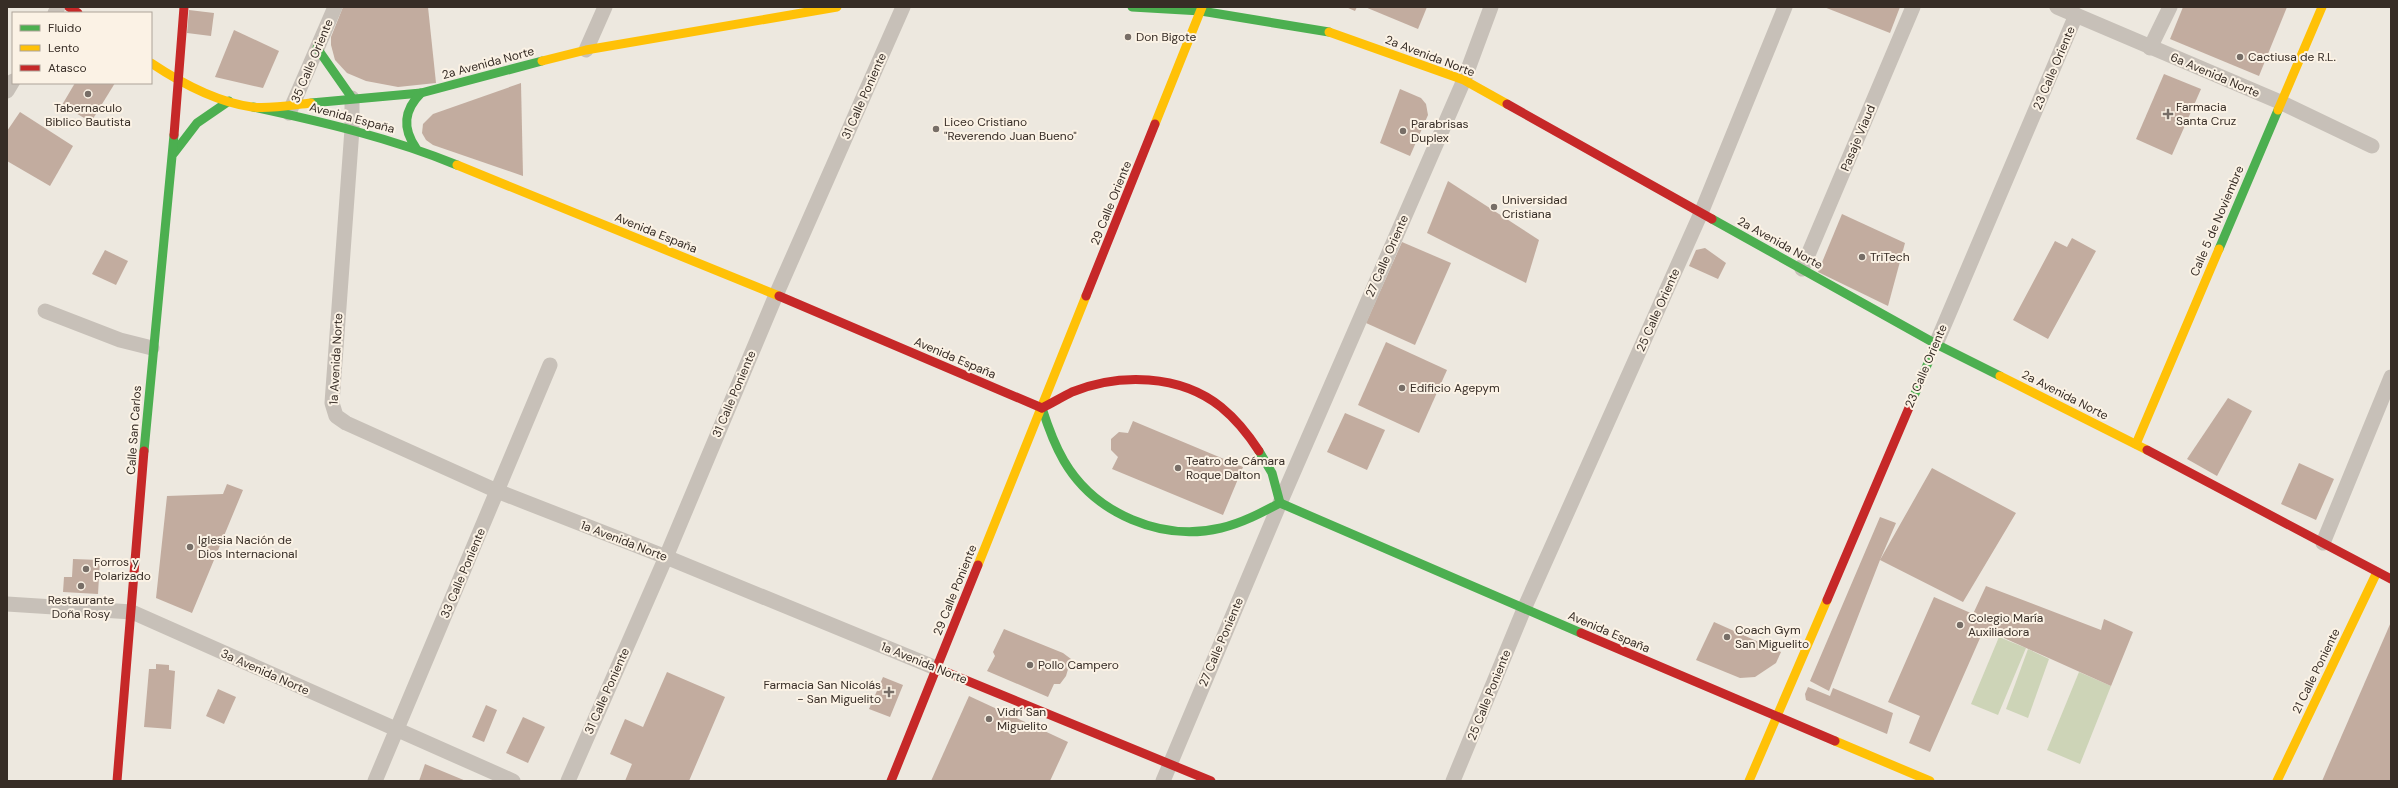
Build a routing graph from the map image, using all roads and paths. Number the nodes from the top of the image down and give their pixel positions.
1 (184, 7) edge
2 (335, 7) edge
3 (605, 7) edge
4 (837, 7) edge
5 (903, 7) edge
6 (1132, 7) edge
7 (1491, 7) edge
8 (1785, 7) edge
9 (1914, 7) edge
10 (2057, 7) edge
11 (2170, 7) edge
12 (2322, 7) edge
13 (1201, 9) edge
14 (2076, 15) junction
15 (317, 48) junction
16 (2150, 48) junction
17 (586, 50) junction
18 (152, 64) edge
19 (1464, 80) junction
20 (179, 82) junction
21 (421, 93) junction
22 (352, 98) junction
23 (229, 101) junction
24 (2280, 102) junction
25 (291, 110) junction
26 (352, 128) junction
27 (2372, 146) dead end
28 (416, 148) junction
29 (171, 157) junction
30 (1701, 213) junction
31 (1802, 269) junction
32 (776, 295) junction
33 (46, 311) dead end
34 (1936, 344) junction
35 (152, 348) junction
36 (550, 365) dead end
37 (2391, 376) edge
38 (1042, 408) junction
39 (2136, 444) junction
40 (497, 492) junction
41 (1280, 503) junction
42 (2323, 543) junction
43 (666, 557) junction
44 (2377, 572) junction
45 (2391, 579) edge
46 (7, 604) edge
47 (1524, 609) junction
48 (132, 612) junction
49 (936, 668) junction
50 (1776, 716) junction
51 (396, 730) junction
52 (1170, 764) junction
53 (117, 781) edge
54 (375, 781) edge
55 (513, 781) edge
56 (568, 781) edge
57 (891, 781) edge
58 (1163, 781) edge
59 (1211, 781) edge
60 (1453, 781) edge
61 (1749, 781) edge
62 (1930, 781) edge
63 (2277, 781) edge

1 - 20 main road, Calle San Carlos
2 - 15 street, 35 Calle Oriente
3 - 17 street
4 - 17 main road, 2a Avenida Norte
5 - 32 street, 31 Calle Poniente
6 - 13 main road, 2a Avenida Norte
7 - 19 street, 27 Calle Oriente
8 - 30 street, 25 Calle Oriente
9 - 31 street, Pasaje Viaud
10 - 14 street, 6a Avenida Norte
11 - 16 street
12 - 24 main road, Calle 5 de Noviembre
13 - 19 main road, 2a Avenida Norte
13 - 38 main road, 29 Calle Oriente
14 - 16 street, 6a Avenida Norte
14 - 34 street, 23 Calle Oriente
15 - 22 main road
15 - 25 street, 35 Calle Oriente
16 - 24 street, 6a Avenida Norte
17 - 21 main road, 2a Avenida Norte
18 - 20 main road
19 - 30 main road, 2a Avenida Norte
19 - 41 street, 27 Calle Oriente
20 - 23 main road
20 - 29 main road, Calle San Carlos
21 - 22 main road, 2a Avenida Norte
21 - 28 main road
22 - 25 main road, 2a Avenida Norte
22 - 26 street, 1a Avenida Norte
23 - 25 main road, Avenida España
23 - 29 main road
24 - 27 street, 6a Avenida Norte
24 - 39 main road, Calle 5 de Noviembre
25 - 26 main road, Avenida España
26 - 28 main road, Avenida España
26 - 40 street, 1a Avenida Norte
28 - 32 main road, Avenida España
29 - 35 main road, Calle San Carlos
30 - 31 main road, 2a Avenida Norte
30 - 47 street, 25 Calle Oriente
31 - 34 main road, 2a Avenida Norte
32 - 38 main road, Avenida España
32 - 43 street, 31 Calle Poniente
33 - 35 street
34 - 39 main road, 2a Avenida Norte
34 - 50 main road, 23 Calle Oriente
35 - 48 main road, Calle San Carlos
36 - 40 street, 33 Calle Poniente
37 - 42 street
38 - 41 main road
38 - 41 main road
38 - 49 main road, 29 Calle Poniente
39 - 42 main road, 2a Avenida Norte
40 - 43 street, 1a Avenida Norte
40 - 51 street, 33 Calle Poniente
41 - 47 main road, Avenida España
41 - 52 street, 27 Calle Poniente
42 - 44 main road, 2a Avenida Norte
43 - 49 street, 1a Avenida Norte
43 - 56 street, 31 Calle Poniente
44 - 45 main road, 2a Avenida Norte
44 - 63 main road, 21 Calle Poniente
46 - 48 street, 3a Avenida Norte
47 - 50 main road, Avenida España
47 - 60 street, 25 Calle Poniente
48 - 51 street, 3a Avenida Norte
48 - 53 main road, Calle San Carlos
49 - 52 main road, 1a Avenida Norte
49 - 57 main road, 29 Calle Poniente
50 - 61 main road, 23 Calle Oriente
50 - 62 main road, Avenida España
51 - 54 street, 33 Calle Poniente
51 - 55 street, 3a Avenida Norte
52 - 58 street, 27 Calle Poniente
52 - 59 main road, 1a Avenida Norte

